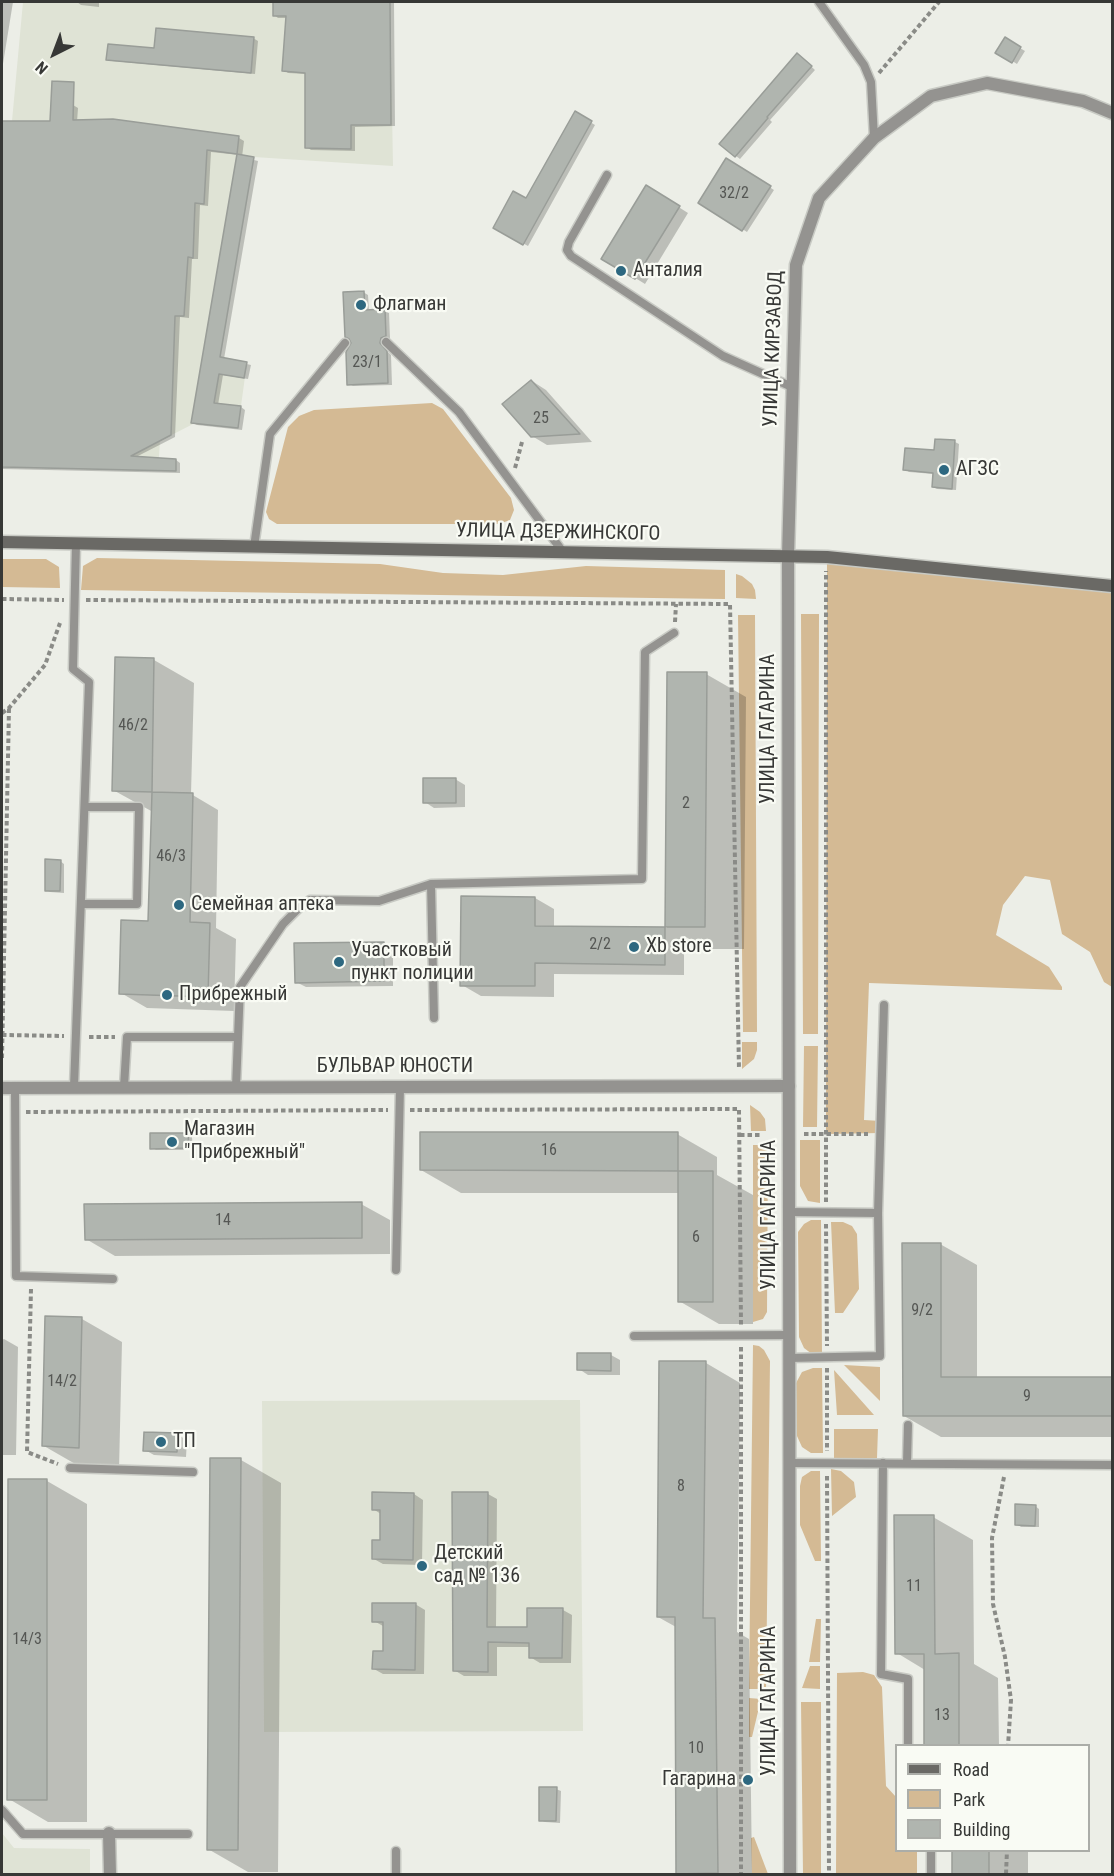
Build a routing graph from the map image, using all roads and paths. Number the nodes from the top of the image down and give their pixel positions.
1 (819, 2) edge
2 (939, 2) edge
3 (871, 82) junction
4 (1113, 113) edge
5 (874, 138) junction
6 (607, 175) dead end
7 (386, 342) dead end
8 (345, 343) dead end
9 (792, 387) junction
10 (522, 442) dead end
11 (512, 483) junction
12 (2, 542) edge
13 (76, 543) junction
14 (254, 547) junction
15 (563, 552) junction
16 (788, 556) junction
17 (826, 571) dead end
18 (1113, 586) edge
19 (2, 599) edge
20 (75, 600) junction
21 (65, 608) dead end
22 (62, 616) dead end
23 (674, 633) dead end
24 (9, 708) junction
25 (2, 713) edge
26 (85, 807) junction
27 (431, 884) junction
28 (82, 904) junction
29 (884, 1005) dead end
30 (434, 1018) dead end
31 (238, 1037) junction
32 (2, 1058) edge
33 (739, 1069) dead end
34 (789, 1086) junction
35 (74, 1087) junction
36 (124, 1087) junction
37 (236, 1087) junction
38 (400, 1087) junction
39 (2, 1088) edge
40 (15, 1088) junction
41 (399, 1110) junction
42 (16, 1112) junction
43 (880, 1133) junction
44 (803, 1134) dead end
45 (826, 1134) junction
46 (740, 1135) junction
47 (760, 1135) dead end
48 (826, 1211) junction
49 (789, 1212) junction
50 (878, 1213) junction
51 (396, 1270) dead end
52 (32, 1276) junction
53 (113, 1279) dead end
54 (789, 1335) junction
55 (634, 1336) dead end
56 (741, 1336) junction
57 (789, 1358) junction
58 (826, 1358) junction
59 (908, 1425) dead end
60 (789, 1463) junction
61 (827, 1463) junction
62 (883, 1463) junction
63 (907, 1463) junction
64 (1007, 1465) junction
65 (1113, 1465) edge
66 (70, 1468) joint
67 (193, 1472) dead end
68 (908, 1744) edge
69 (1008, 1744) edge
70 (2, 1810) edge
71 (109, 1833) junction
72 (188, 1834) dead end
73 (396, 1851) dead end
74 (931, 1852) edge
75 (1006, 1852) edge
76 (110, 1875) edge
77 (396, 1875) edge
78 (741, 1875) edge
79 (790, 1875) edge
80 (829, 1875) edge
81 (931, 1875) edge
82 (1006, 1875) edge

1 - 3 lane
2 - 3 path
3 - 5 lane
4 - 5 street, УЛИЦА КИРЗАВОД
5 - 9 street, УЛИЦА КИРЗАВОД
6 - 9 lane
7 - 11 lane
8 - 14 lane
9 - 16 street, УЛИЦА КИРЗАВОД
10 - 11 path
11 - 15 lane
12 - 13 main road, УЛИЦА ДЗЕРЖИНСКОГО
13 - 14 main road, УЛИЦА ДЗЕРЖИНСКОГО
13 - 20 lane
14 - 15 main road, УЛИЦА ДЗЕРЖИНСКОГО
15 - 16 main road, УЛИЦА ДЗЕРЖИНСКОГО
16 - 18 main road, УЛИЦА ДЗЕРЖИНСКОГО
16 - 34 street, УЛИЦА ГАГАРИНА
17 - 45 path
19 - 21 path
20 - 26 lane
20 - 33 path
22 - 24 path
23 - 27 lane
24 - 25 path
24 - 32 path
26 - 28 lane
26 - 28 lane
27 - 30 lane
27 - 31 lane
28 - 35 lane
29 - 43 lane
31 - 36 lane
31 - 37 lane
34 - 38 street, БУЛЬВАР ЮНОСТИ
34 - 49 street, УЛИЦА ГАГАРИНА
35 - 36 street, БУЛЬВАР ЮНОСТИ
35 - 40 street, БУЛЬВАР ЮНОСТИ
36 - 37 street, БУЛЬВАР ЮНОСТИ
37 - 38 street, БУЛЬВАР ЮНОСТИ
38 - 41 lane
39 - 40 street, БУЛЬВАР ЮНОСТИ
40 - 42 lane
41 - 42 path
41 - 46 path
41 - 51 lane
42 - 52 lane
43 - 45 path
43 - 50 lane
44 - 45 path
45 - 48 path
46 - 47 path
46 - 56 path
48 - 49 lane
48 - 50 lane
48 - 58 path
49 - 54 street, УЛИЦА ГАГАРИНА
50 - 58 lane
52 - 53 lane
52 - 66 path
54 - 56 lane
54 - 57 street, УЛИЦА ГАГАРИНА
55 - 56 lane
56 - 78 path
57 - 58 lane
57 - 60 street, УЛИЦА ГАГАРИНА
58 - 61 path
59 - 63 lane
60 - 61 lane
60 - 79 street, УЛИЦА ГАГАРИНА
61 - 62 lane
61 - 80 path
62 - 63 lane
62 - 68 lane
63 - 64 lane
64 - 65 lane
64 - 69 path
66 - 67 lane
70 - 71 lane
71 - 72 lane
71 - 76 street
73 - 77 lane
74 - 81 lane
75 - 82 path

